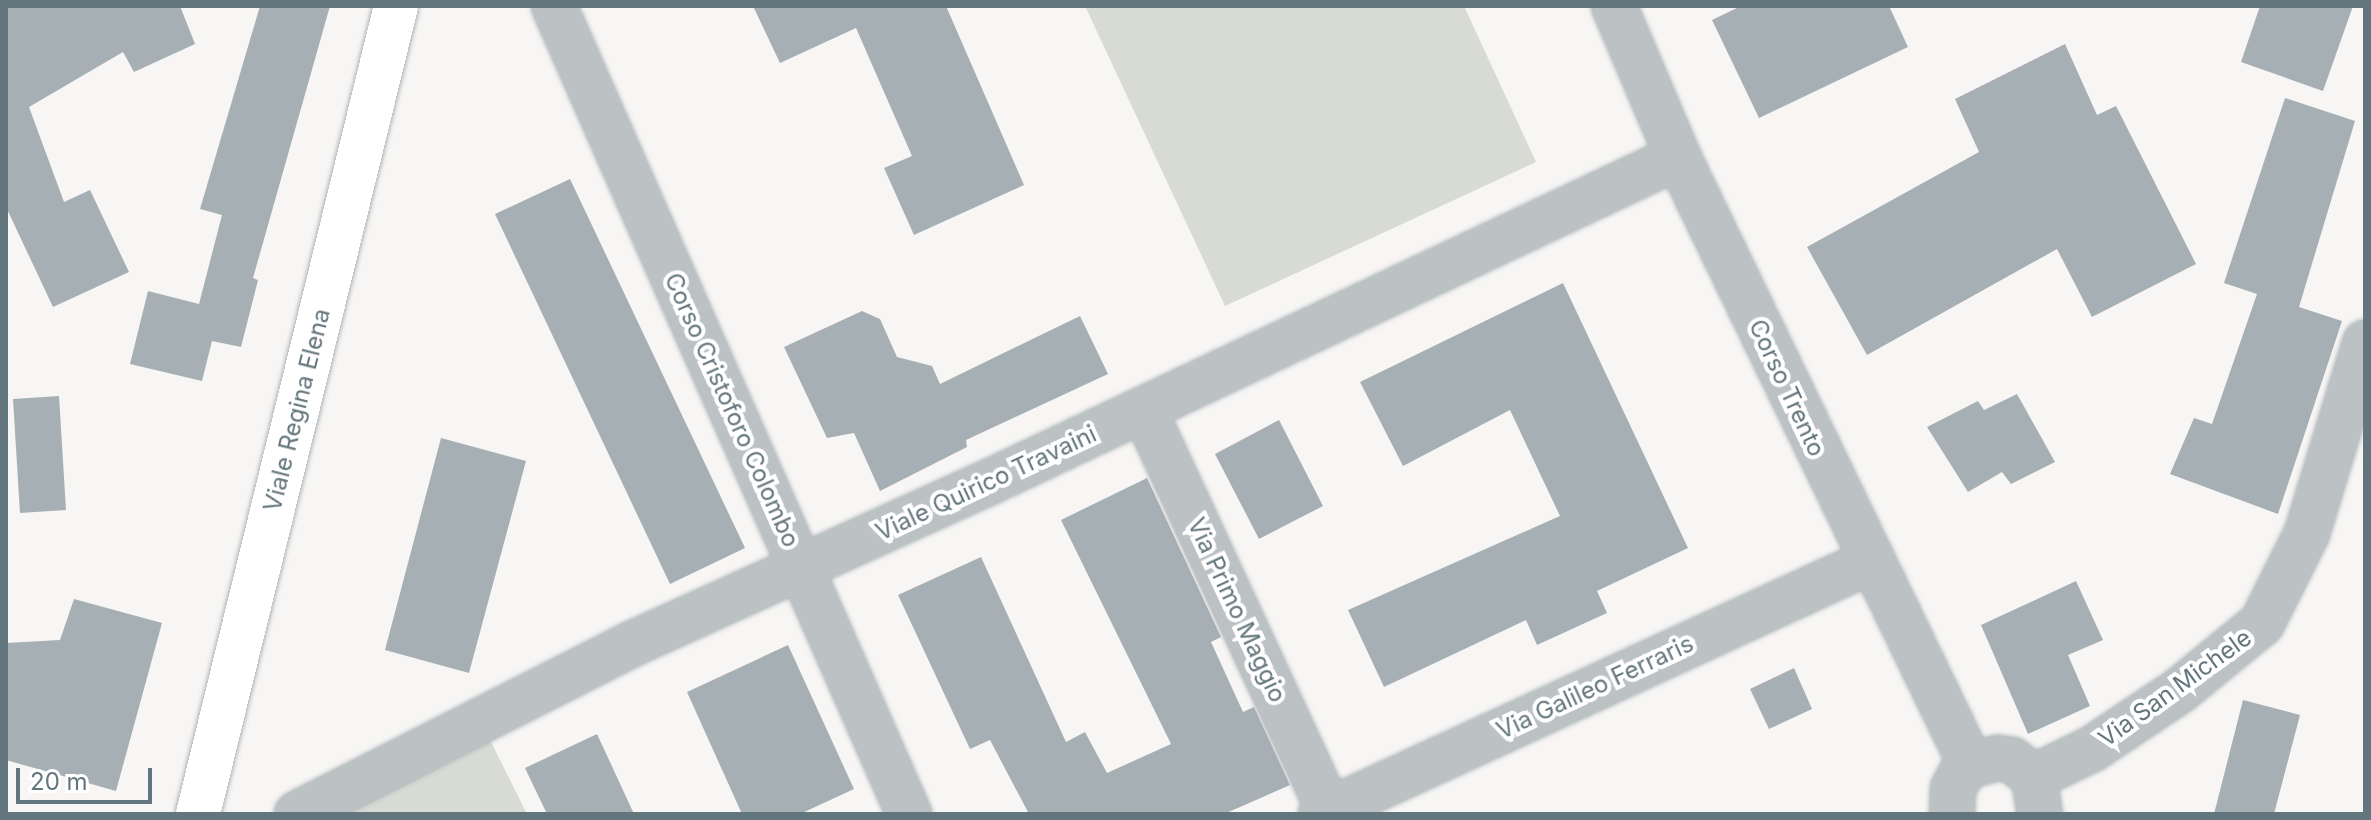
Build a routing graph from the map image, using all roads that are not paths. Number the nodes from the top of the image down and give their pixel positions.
1 (396, 6) edge
2 (554, 6) edge
3 (1614, 6) edge
4 (1678, 157) junction
5 (2365, 343) edge
6 (1144, 410) junction
7 (1869, 562) junction
8 (801, 565) junction
9 (1971, 765) junction
10 (2037, 796) edge
11 (1325, 812) edge
12 (198, 814) edge
13 (297, 814) edge
14 (909, 814) edge
15 (1952, 814) edge

1 - 12 main road, Viale Regina Elena
2 - 8 street, Corso Cristoforo Colombo
3 - 4 street, Corso Trento
4 - 6 street, Viale Quirico Travaini
4 - 7 street, Corso Trento
5 - 10 street, Via San Michele
6 - 8 street, Viale Quirico Travaini
6 - 11 street, Via Primo Maggio
7 - 9 street, Corso Trento
7 - 11 street, Via Galileo Ferraris
8 - 13 street, Viale Quirico Travaini
8 - 14 street, Corso Cristoforo Colombo
9 - 10 street
9 - 15 street

